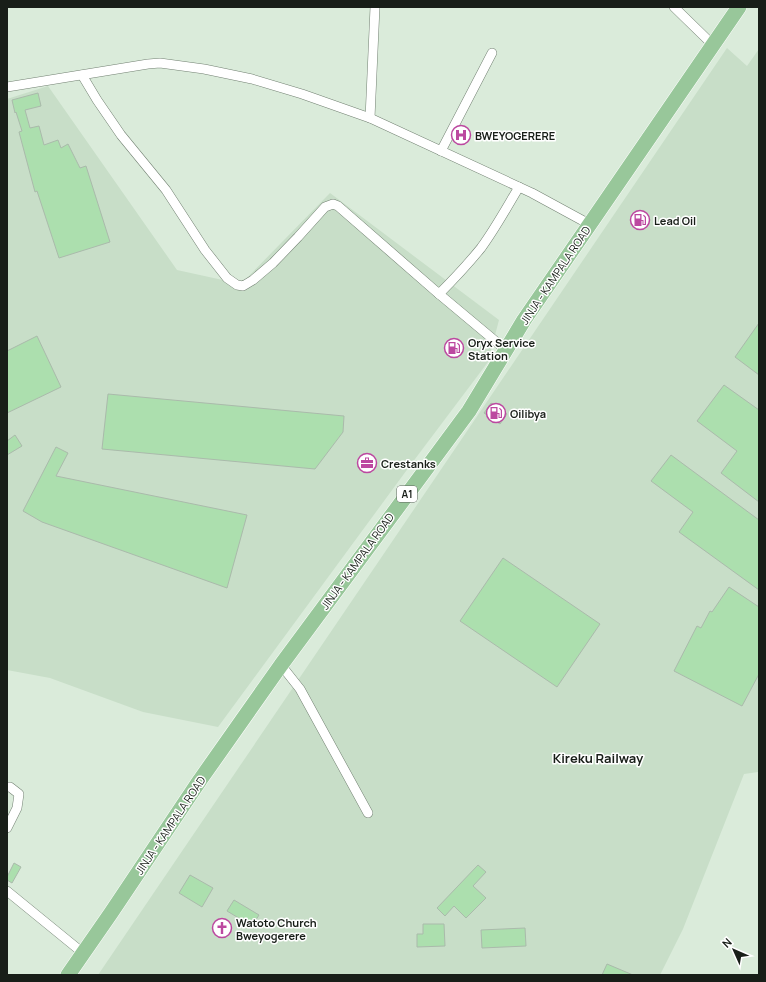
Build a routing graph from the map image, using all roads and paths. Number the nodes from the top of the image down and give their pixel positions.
1 (375, 7) edge
2 (674, 7) edge
3 (739, 7) edge
4 (712, 44) junction
5 (492, 53) dead end
6 (82, 75) junction
7 (8, 85) edge
8 (370, 118) junction
9 (441, 151) junction
10 (519, 187) junction
11 (590, 224) junction
12 (439, 294) junction
13 (506, 350) junction
14 (281, 666) junction
15 (7, 787) edge
16 (368, 813) dead end
17 (7, 828) edge
18 (7, 891) edge
19 (83, 953) junction
20 (68, 975) edge

1 - 8 street
2 - 4 street
3 - 4 highway, JINJA - KAMPALA ROAD / A1
4 - 11 highway, JINJA - KAMPALA ROAD / A1
5 - 9 street
6 - 7 street
6 - 8 street
6 - 12 street
8 - 9 street
9 - 10 street
10 - 11 street
10 - 12 street
11 - 13 highway, JINJA - KAMPALA ROAD / A1
12 - 13 street
13 - 14 highway, JINJA - KAMPALA ROAD / A1
14 - 16 street
14 - 19 highway, JINJA - KAMPALA ROAD / A1
15 - 17 street
18 - 19 street
19 - 20 highway, JINJA - KAMPALA ROAD / A1

